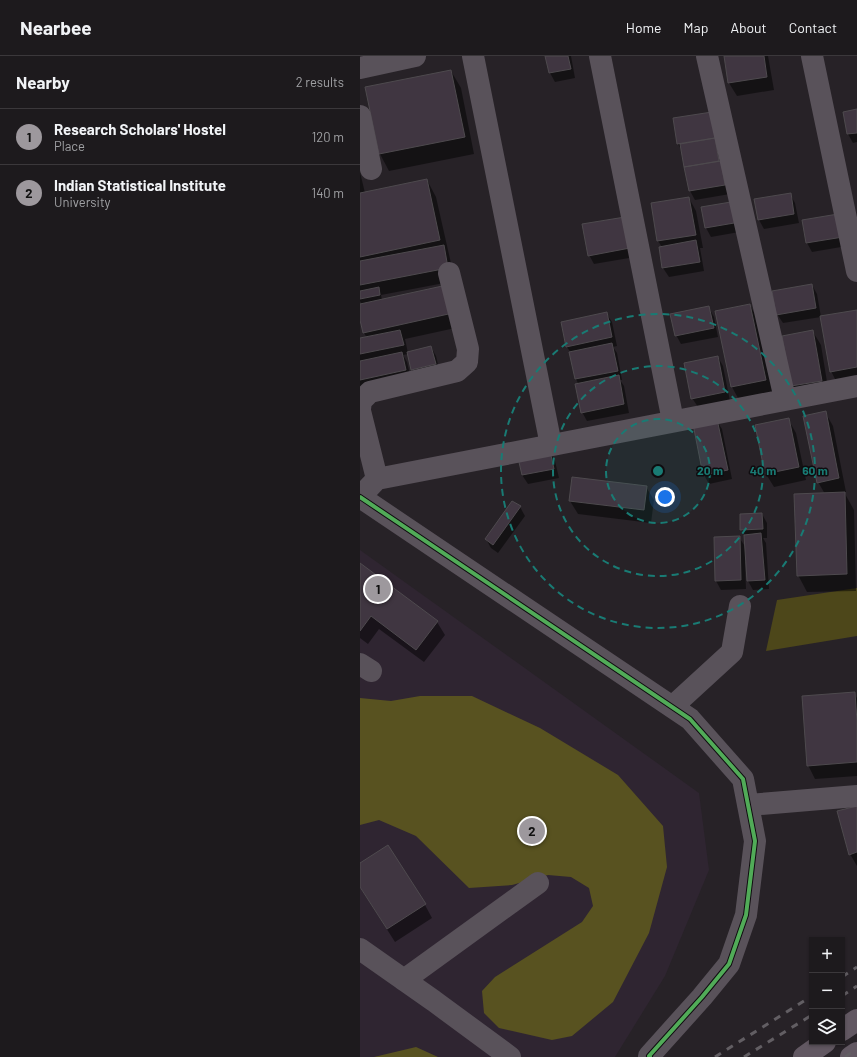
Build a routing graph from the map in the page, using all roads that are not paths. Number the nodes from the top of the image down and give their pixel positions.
1 (415, 56) edge
2 (473, 56) edge
3 (600, 56) edge
4 (707, 56) edge
5 (812, 56) edge
6 (360, 68) edge
7 (360, 116) edge
8 (372, 169) dead end
9 (857, 271) edge
10 (449, 273) dead end
11 (857, 386) edge
12 (785, 400) junction
13 (360, 410) edge
14 (673, 421) junction
15 (551, 445) junction
16 (377, 479) junction
17 (360, 497) edge
18 (740, 606) dead end
19 (672, 707) junction
20 (857, 796) edge
21 (748, 805) junction
22 (538, 883) dead end
23 (360, 949) edge
24 (404, 980) junction
25 (857, 1020) edge
26 (845, 1028) edge
27 (821, 1045) edge
28 (857, 1053) edge
29 (510, 1057) edge
30 (649, 1057) edge
31 (804, 1057) edge
32 (851, 1057) edge

1 - 6 street
2 - 15 street
3 - 14 street
4 - 12 street
5 - 9 street
7 - 8 street
10 - 13 street
11 - 12 street
12 - 14 street
13 - 16 street
14 - 15 street
15 - 16 street
16 - 17 street
17 - 19 street
18 - 19 street
19 - 21 street
20 - 21 street
21 - 30 street
22 - 24 street
23 - 24 street
24 - 29 street
25 - 26 highway
27 - 31 highway
28 - 32 highway

